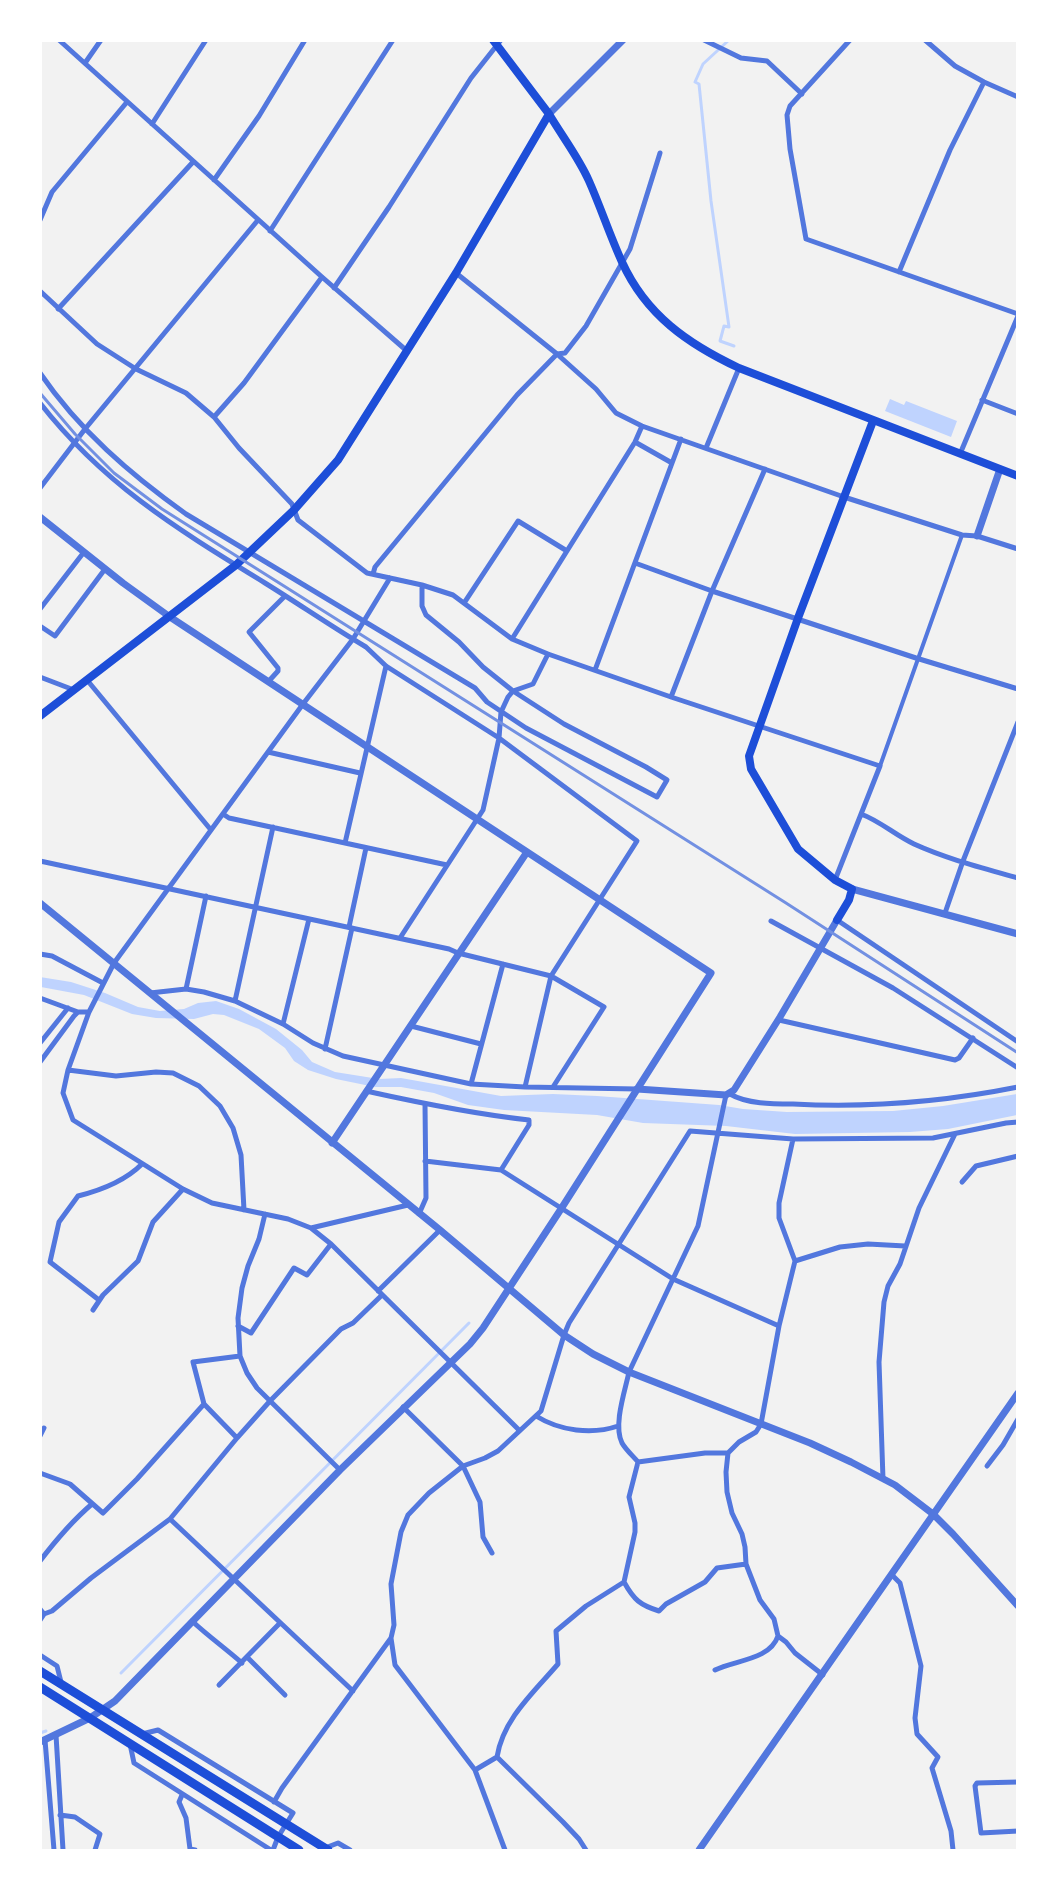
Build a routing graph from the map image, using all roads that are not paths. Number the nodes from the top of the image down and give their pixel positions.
1 (59, 40) edge
2 (101, 40) edge
3 (206, 40) edge
4 (393, 40) edge
5 (623, 40) edge
6 (704, 40) edge
7 (850, 40) edge
8 (925, 40) edge
9 (302, 42) edge
10 (497, 42) edge
11 (85, 63) junction
12 (984, 81) junction
13 (802, 94) junction
14 (1017, 97) edge
15 (127, 102) junction
16 (549, 114) junction
17 (152, 124) junction
18 (660, 153) dead end
19 (193, 162) junction
20 (214, 180) junction
21 (40, 220) edge
22 (258, 220) junction
23 (270, 231) junction
24 (622, 263) junction
25 (899, 272) junction
26 (456, 273) junction
27 (322, 277) junction
28 (334, 288) junction
29 (40, 291) edge
30 (58, 309) junction
31 (1017, 317) edge
32 (407, 351) junction
33 (556, 354) junction
34 (739, 368) junction
35 (135, 369) junction
36 (40, 373) edge
37 (982, 400) junction
38 (40, 403) edge
39 (1017, 414) edge
40 (214, 417) junction
41 (873, 421) junction
42 (642, 426) junction
43 (85, 429) junction
44 (681, 440) junction
45 (635, 442) junction
46 (75, 444) junction
47 (706, 448) junction
48 (960, 454) junction
49 (672, 463) junction
50 (765, 469) junction
51 (1000, 470) junction
52 (1017, 476) edge
53 (40, 488) edge
54 (844, 497) junction
55 (294, 510) junction
56 (40, 517) edge
57 (962, 535) junction
58 (977, 536) junction
59 (1017, 549) edge
60 (567, 551) junction
61 (84, 552) junction
62 (249, 553) junction
63 (635, 563) junction
64 (236, 565) junction
65 (105, 569) junction
66 (373, 574) junction
67 (390, 578) junction
68 (422, 585) junction
69 (712, 591) junction
70 (285, 596) junction
71 (464, 603) junction
72 (40, 609) edge
73 (170, 617) junction
74 (798, 618) junction
75 (365, 621) junction
76 (40, 626) edge
77 (353, 639) junction
78 (512, 639) junction
79 (548, 654) junction
80 (916, 658) junction
81 (386, 666) junction
82 (595, 670) junction
83 (40, 676) edge
84 (87, 680) junction
85 (268, 682) junction
86 (1017, 689) edge
87 (74, 690) junction
88 (513, 691) junction
89 (671, 697) junction
90 (303, 704) junction
91 (501, 712) junction
92 (40, 716) edge
93 (1017, 722) edge
94 (759, 726) junction
95 (499, 738) junction
96 (367, 747) junction
97 (268, 752) junction
98 (880, 766) junction
99 (360, 773) junction
100 (223, 814) junction
101 (861, 814) junction
102 (478, 820) junction
103 (273, 827) junction
104 (211, 830) junction
105 (345, 843) junction
106 (366, 848) junction
107 (527, 852) junction
108 (40, 861) edge
109 (963, 861) junction
110 (447, 865) junction
111 (1017, 878) edge
112 (835, 880) junction
113 (168, 888) junction
114 (852, 889) junction
115 (206, 896) junction
116 (600, 900) junction
117 (40, 903) edge
118 (256, 907) junction
119 (945, 913) junction
120 (309, 918) junction
121 (771, 921) dead end
122 (837, 921) junction
123 (351, 927) junction
124 (1017, 934) edge
125 (400, 938) junction
126 (822, 948) junction
127 (458, 953) junction
128 (40, 954) edge
129 (114, 963) junction
130 (503, 964) junction
131 (551, 976) junction
132 (103, 983) junction
133 (186, 990) junction
134 (152, 995) junction
135 (40, 998) edge
136 (235, 1001) junction
137 (68, 1008) junction
138 (78, 1012) junction
139 (88, 1012) junction
140 (779, 1020) junction
141 (283, 1024) junction
142 (411, 1026) junction
143 (44, 1034) edge
144 (973, 1038) junction
145 (1017, 1042) edge
146 (40, 1043) edge
147 (481, 1044) junction
148 (325, 1049) junction
149 (40, 1062) edge
150 (384, 1064) junction
151 (1017, 1068) edge
152 (68, 1070) junction
153 (471, 1084) junction
154 (553, 1087) junction
155 (1017, 1087) edge
156 (525, 1088) junction
157 (366, 1091) junction
158 (635, 1091) junction
159 (727, 1096) junction
160 (425, 1104) junction
161 (1017, 1122) edge
162 (719, 1133) junction
163 (955, 1134) junction
164 (793, 1139) junction
165 (332, 1143) junction
166 (1017, 1156) edge
167 (426, 1161) junction
168 (142, 1164) junction
169 (501, 1170) junction
170 (962, 1182) dead end
171 (183, 1189) junction
172 (408, 1205) junction
173 (561, 1209) junction
174 (244, 1210) junction
175 (265, 1214) junction
176 (419, 1214) junction
177 (311, 1228) junction
178 (440, 1230) junction
179 (331, 1244) junction
180 (618, 1245) junction
181 (904, 1246) junction
182 (795, 1261) junction
183 (673, 1279) junction
184 (510, 1290) junction
185 (380, 1293) junction
186 (99, 1300) junction
187 (93, 1310) dead end
188 (238, 1326) junction
189 (779, 1326) junction
190 (564, 1335) junction
191 (240, 1356) junction
192 (450, 1363) junction
193 (630, 1372) junction
194 (1017, 1393) edge
195 (270, 1401) junction
196 (204, 1404) junction
197 (404, 1407) junction
198 (536, 1416) junction
199 (1017, 1419) edge
200 (761, 1424) junction
201 (618, 1426) junction
202 (44, 1428) dead end
203 (519, 1430) junction
204 (40, 1436) edge
205 (237, 1438) junction
206 (729, 1454) junction
207 (638, 1461) junction
208 (463, 1466) junction
209 (987, 1466) dead end
210 (340, 1470) junction
211 (40, 1473) edge
212 (883, 1479) junction
213 (92, 1504) junction
214 (933, 1514) junction
215 (170, 1519) junction
216 (492, 1553) dead end
217 (40, 1561) edge
218 (746, 1564) junction
219 (892, 1575) junction
220 (233, 1579) junction
221 (624, 1582) junction
222 (1017, 1606) edge
223 (42, 1612) edge
224 (40, 1620) edge
225 (192, 1621) junction
226 (280, 1623) junction
227 (778, 1636) junction
228 (392, 1638) junction
229 (40, 1654) edge
230 (247, 1657) junction
231 (242, 1663) junction
232 (715, 1670) dead end
233 (40, 1671) edge
234 (823, 1674) junction
235 (62, 1685) junction
236 (219, 1685) dead end
237 (41, 1688) edge
238 (353, 1691) junction
239 (285, 1695) dead end
240 (102, 1710) junction
241 (90, 1718) junction
242 (56, 1735) junction
243 (141, 1735) junction
244 (43, 1741) edge
245 (130, 1744) junction
246 (497, 1756) junction
247 (475, 1770) junction
248 (1017, 1782) edge
249 (182, 1795) junction
250 (274, 1802) junction
251 (60, 1815) junction
252 (285, 1824) junction
253 (1017, 1831) edge
254 (278, 1837) junction
255 (327, 1850) edge
256 (54, 1851) edge
257 (63, 1851) edge
258 (94, 1851) edge
259 (195, 1851) edge
260 (272, 1851) edge
261 (299, 1851) edge
262 (350, 1851) edge
263 (505, 1851) edge
264 (586, 1851) edge
265 (699, 1851) edge
266 (953, 1851) edge

1 - 11 street
2 - 11 street
3 - 17 street
4 - 23 street
5 - 16 street
6 - 13 street
7 - 13 street
8 - 12 street
9 - 20 street
10 - 16 main road
10 - 28 street
11 - 15 street
12 - 14 street
12 - 25 street
13 - 25 street
15 - 17 street
15 - 21 street
16 - 24 main road
16 - 26 main road
17 - 19 street
18 - 24 street
19 - 20 street
19 - 30 street
20 - 22 street
22 - 23 street
22 - 35 street
23 - 27 street
24 - 33 street
24 - 34 main road
25 - 31 street
26 - 32 main road
26 - 33 street
27 - 28 street
27 - 40 street
28 - 32 street
29 - 30 street
30 - 35 street
31 - 37 street
32 - 55 main road
33 - 42 street
33 - 66 street
34 - 41 main road
34 - 47 street
35 - 40 street
35 - 43 street
36 - 43 street
37 - 39 street
37 - 48 street
38 - 46 street
40 - 55 street
41 - 48 main road
41 - 54 main road
42 - 44 street
42 - 45 street
43 - 46 street
43 - 62 street
44 - 47 street
44 - 49 street
45 - 49 street
45 - 60 street
46 - 53 street
46 - 64 street
47 - 50 street
48 - 51 main road
49 - 63 street
50 - 54 street
50 - 69 street
51 - 52 main road
51 - 58 street
54 - 57 street
54 - 74 main road
55 - 62 main road
55 - 66 street
56 - 61 street
57 - 58 street
57 - 80 street
58 - 59 street
60 - 71 street
60 - 78 street
61 - 65 street
61 - 72 street
62 - 64 main road
62 - 75 street
63 - 69 street
63 - 82 street
64 - 70 street
64 - 73 main road
65 - 73 street
65 - 76 street
66 - 67 street
67 - 68 street
67 - 75 street
68 - 71 street
68 - 88 street
69 - 74 street
69 - 89 street
70 - 77 street
70 - 85 street
71 - 78 street
73 - 84 main road
73 - 85 street
74 - 80 street
74 - 94 main road
75 - 77 street
75 - 91 street
77 - 81 street
77 - 90 street
78 - 79 street
79 - 82 street
79 - 88 street
80 - 86 street
80 - 98 street
81 - 95 street
81 - 96 street
82 - 89 street
83 - 87 street
84 - 87 main road
84 - 104 street
85 - 90 street
87 - 92 main road
88 - 91 street
88 - 91 street
89 - 94 street
90 - 96 street
90 - 97 street
91 - 95 street
93 - 109 street
94 - 98 street
94 - 112 main road
95 - 102 street
95 - 116 street
96 - 99 street
96 - 102 street
97 - 99 street
97 - 100 street
98 - 101 street
99 - 105 street
100 - 103 street
100 - 104 street
101 - 109 street
101 - 112 street
102 - 107 street
102 - 110 street
103 - 105 street
103 - 118 street
104 - 113 street
105 - 106 street
106 - 110 street
106 - 123 street
107 - 116 street
107 - 127 street
108 - 113 street
109 - 111 street
109 - 119 street
110 - 125 street
112 - 114 main road
113 - 115 street
113 - 129 street
114 - 119 street
114 - 122 main road
115 - 118 street
115 - 133 street
116 - 131 street
116 - 158 street
117 - 129 street
118 - 120 street
118 - 136 street
119 - 124 street
120 - 123 street
120 - 141 street
121 - 126 street
122 - 126 street
122 - 145 street
123 - 125 street
123 - 148 street
125 - 127 street
126 - 140 street
126 - 144 street
127 - 130 street
127 - 142 street
128 - 132 street
129 - 132 street
129 - 134 street
130 - 131 street
130 - 147 street
131 - 154 street
131 - 156 street
132 - 139 street
133 - 134 street
133 - 136 street
134 - 165 street
135 - 137 street
136 - 141 street
137 - 138 street
137 - 143 street
138 - 139 street
138 - 149 street
139 - 152 street
140 - 144 street
140 - 159 street
141 - 148 street
142 - 147 street
142 - 150 street
143 - 146 street
144 - 151 street
147 - 153 street
148 - 150 street
150 - 153 street
150 - 157 street
152 - 168 street
152 - 174 street
153 - 156 street
154 - 156 street
154 - 158 street
155 - 159 street
157 - 160 street
157 - 165 street
158 - 159 street
158 - 173 street
159 - 162 street
160 - 167 street
160 - 169 street
161 - 163 street
162 - 164 street
162 - 180 street
162 - 183 street
163 - 164 street
163 - 181 street
164 - 182 street
165 - 172 street
166 - 170 street
167 - 169 street
167 - 176 street
168 - 171 street
168 - 186 street
169 - 173 street
171 - 174 street
171 - 186 street
172 - 176 street
172 - 177 street
173 - 180 street
173 - 184 street
174 - 175 street
175 - 177 street
175 - 188 street
176 - 178 street
177 - 179 street
178 - 184 street
178 - 185 street
179 - 185 street
179 - 188 street
180 - 183 street
180 - 190 street
181 - 182 street
181 - 212 street
182 - 189 street
183 - 189 street
183 - 193 street
184 - 190 street
184 - 192 street
185 - 192 street
185 - 195 street
186 - 187 street
188 - 191 street
189 - 200 street
190 - 193 street
190 - 198 street
191 - 195 street
191 - 196 street
192 - 197 street
192 - 203 street
193 - 200 street
193 - 201 street
194 - 214 street
195 - 205 street
195 - 210 street
196 - 205 street
196 - 213 street
197 - 208 street
197 - 210 street
198 - 201 street
198 - 203 street
199 - 209 street
200 - 206 street
200 - 212 street
201 - 207 street
202 - 204 street
203 - 208 street
205 - 215 street
206 - 207 street
206 - 218 street
207 - 221 street
208 - 216 street
208 - 228 street
210 - 220 street
211 - 213 street
212 - 214 street
213 - 217 street
214 - 219 street
214 - 222 street
215 - 220 street
215 - 223 street
218 - 221 street
218 - 227 street
219 - 234 street
219 - 266 street
220 - 225 street
220 - 226 street
221 - 246 street
223 - 224 street
225 - 231 street
225 - 240 street
226 - 230 street
226 - 238 street
227 - 232 street
227 - 234 street
228 - 238 street
228 - 247 street
229 - 235 street
230 - 231 street
230 - 239 street
231 - 236 street
233 - 235 highway
234 - 265 street
235 - 240 highway
237 - 241 highway
238 - 250 street
240 - 241 street
240 - 243 highway
241 - 242 street
241 - 245 highway
242 - 244 street
242 - 251 street
243 - 250 street
243 - 252 highway
244 - 256 street
245 - 249 street
245 - 254 highway
246 - 247 street
246 - 264 street
247 - 263 street
248 - 253 street
249 - 259 street
249 - 260 street
250 - 252 street
251 - 257 street
251 - 258 street
252 - 254 street
252 - 255 highway
254 - 260 street
254 - 261 highway
255 - 262 street

